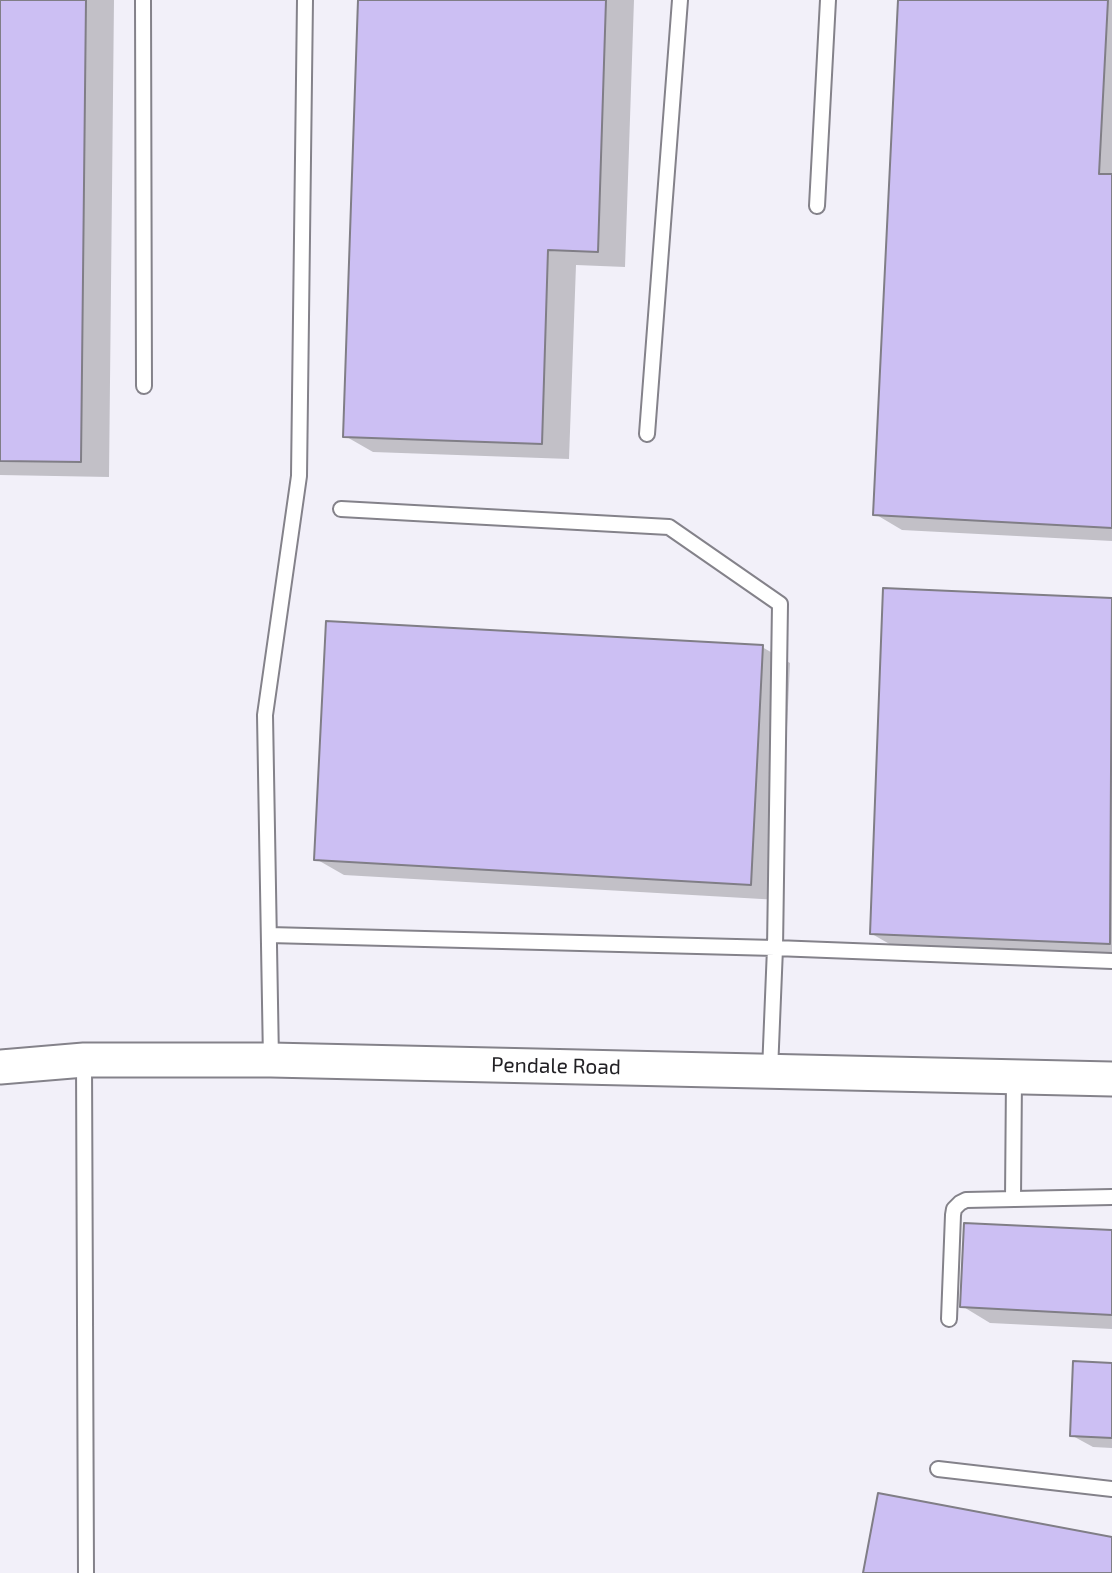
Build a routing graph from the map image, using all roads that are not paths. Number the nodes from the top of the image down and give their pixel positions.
1 (143, 0) edge
2 (306, 0) edge
3 (680, 0) edge
4 (828, 0) edge
5 (817, 206) dead end
6 (144, 386) dead end
7 (647, 435) dead end
8 (341, 509) dead end
9 (269, 935) junction
10 (775, 948) junction
11 (1112, 961) edge
12 (84, 1060) junction
13 (271, 1060) junction
14 (0, 1066) edge
15 (770, 1071) junction
16 (1014, 1077) junction
17 (1112, 1079) edge
18 (1112, 1198) edge
19 (1013, 1199) junction
20 (949, 1319) dead end
21 (938, 1469) dead end
22 (1112, 1489) edge
23 (86, 1573) edge

1 - 6 lane
2 - 9 lane
3 - 7 lane
4 - 5 lane
8 - 10 lane
9 - 10 lane
9 - 13 lane
10 - 11 lane
10 - 15 lane
12 - 13 street, Pendale Road
12 - 14 street, Pendale Road
12 - 23 lane
13 - 15 street, Pendale Road
15 - 16 street, Pendale Road
16 - 17 street, Pendale Road
16 - 19 lane
18 - 19 lane
19 - 20 lane
21 - 22 lane

